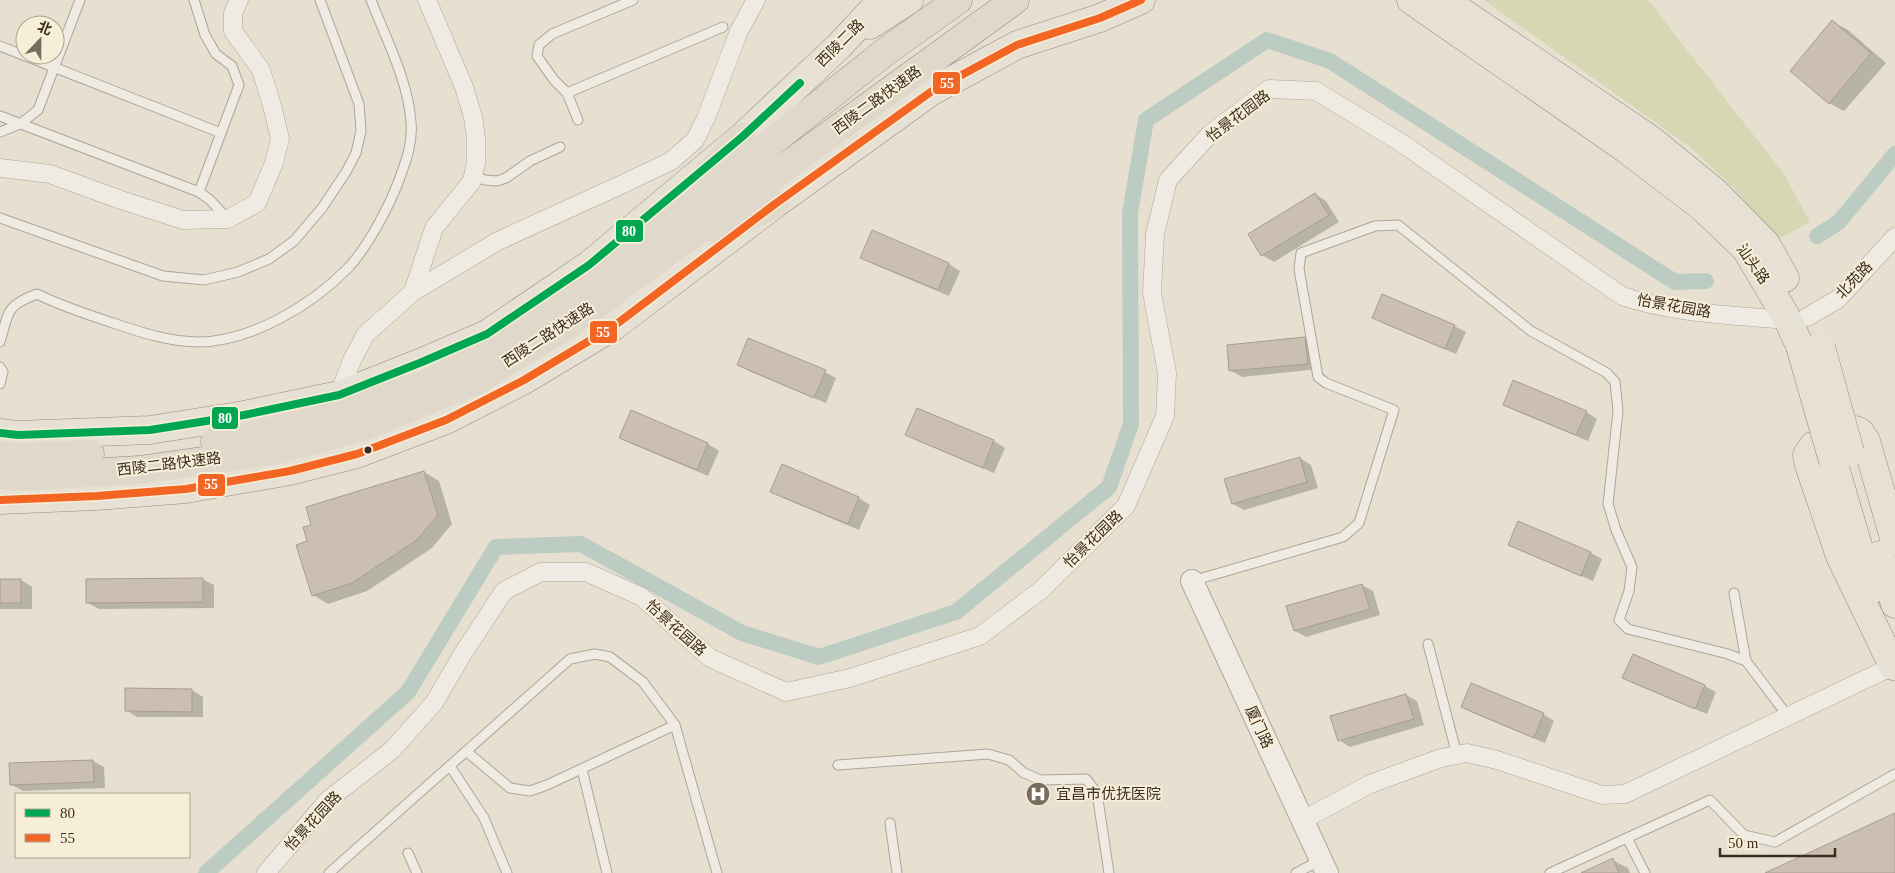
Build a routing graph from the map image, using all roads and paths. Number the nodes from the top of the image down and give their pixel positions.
1 (80, 0) edge
2 (194, 0) edge
3 (239, 0) edge
4 (320, 0) edge
5 (371, 0) edge
6 (427, 0) edge
7 (633, 0) edge
8 (756, 0) edge
9 (882, 0) edge
10 (909, 0) edge
11 (958, 0) edge
12 (1015, 0) edge
13 (1141, 0) edge
14 (1411, 0) edge
15 (1444, 0) edge
16 (1458, 0) edge
17 (1106, 9) edge
18 (723, 27) dead end
19 (1486, 27) junction
20 (0, 46) edge
21 (839, 46) junction
22 (54, 67) junction
23 (567, 93) junction
24 (0, 116) edge
25 (578, 120) dead end
26 (20, 124) junction
27 (0, 132) edge
28 (221, 133) junction
29 (742, 137) junction
30 (560, 147) dead end
31 (0, 168) edge
32 (473, 176) junction
33 (199, 192) junction
34 (775, 204) junction
35 (0, 218) edge
36 (228, 219) junction
37 (1895, 237) edge
38 (644, 257) junction
39 (413, 292) junction
40 (1798, 318) junction
41 (0, 342) edge
42 (0, 367) edge
43 (0, 384) edge
44 (426, 384) junction
45 (339, 395) junction
46 (0, 433) edge
47 (1838, 448) junction
48 (0, 456) edge
49 (0, 475) edge
50 (0, 500) edge
51 (1895, 538) edge
52 (1192, 581) joint
53 (1734, 593) dead end
54 (1895, 604) edge
55 (1428, 644) dead end
56 (1746, 661) junction
57 (1894, 668) edge
58 (1787, 715) junction
59 (675, 726) junction
60 (466, 751) junction
61 (1457, 755) junction
62 (838, 765) dead end
63 (450, 766) junction
64 (582, 769) junction
65 (1895, 774) edge
66 (1303, 820) junction
67 (890, 823) dead end
68 (1627, 838) junction
69 (408, 854) dead end
70 (1324, 867) edge
71 (266, 873) edge
72 (329, 873) edge
73 (417, 873) edge
74 (508, 873) edge
75 (607, 873) edge
76 (717, 873) edge
77 (897, 873) edge
78 (1110, 873) edge
79 (1296, 873) edge
80 (1550, 873) edge
81 (1645, 873) edge

1 - 22 lane
2 - 28 lane
3 - 36 street
4 - 35 lane
5 - 41 lane
6 - 32 street
7 - 23 lane
8 - 39 street
9 - 21 main road, 西陵二路
10 - 21 main road
11 - 38 highway, 西陵二路快速路
12 - 38 highway, 西陵二路快速路
13 - 17 main road
14 - 40 main road, 汕头路
15 - 19 main road, 汕头路
16 - 19 main road
17 - 34 main road
18 - 23 lane
19 - 40 main road, 汕头路
20 - 22 lane
21 - 29 main road, 西陵二路
22 - 26 lane
22 - 28 lane
23 - 25 lane
24 - 26 lane
26 - 27 lane
26 - 33 lane
28 - 33 lane
29 - 38 highway
29 - 45 main road, 西陵二路
30 - 32 lane
31 - 36 street
32 - 39 street
33 - 36 lane
34 - 38 highway
34 - 50 main road
37 - 40 street, 北苑路
38 - 44 highway, 西陵二路快速路
38 - 49 highway, 西陵二路快速路
39 - 45 street
40 - 47 main road, 汕头路, bridge
40 - 71 street, 怡景花园路
42 - 43 lane
44 - 45 highway
44 - 48 highway, 西陵二路快速路
45 - 46 main road, 西陵二路
47 - 51 main road
47 - 54 main road, 汕头路
47 - 57 main road, 汕头路
52 - 56 lane
52 - 66 street, 厦门路
53 - 56 lane
55 - 61 lane
56 - 58 lane
57 - 58 street
58 - 61 street
59 - 60 lane
59 - 64 lane
59 - 76 lane
60 - 63 lane
60 - 64 lane
61 - 66 street
62 - 78 lane
63 - 72 lane
63 - 74 lane
64 - 75 lane
65 - 68 lane
66 - 70 street, 厦门路
67 - 77 lane
68 - 80 lane
68 - 81 lane
69 - 73 lane
70 - 79 lane

